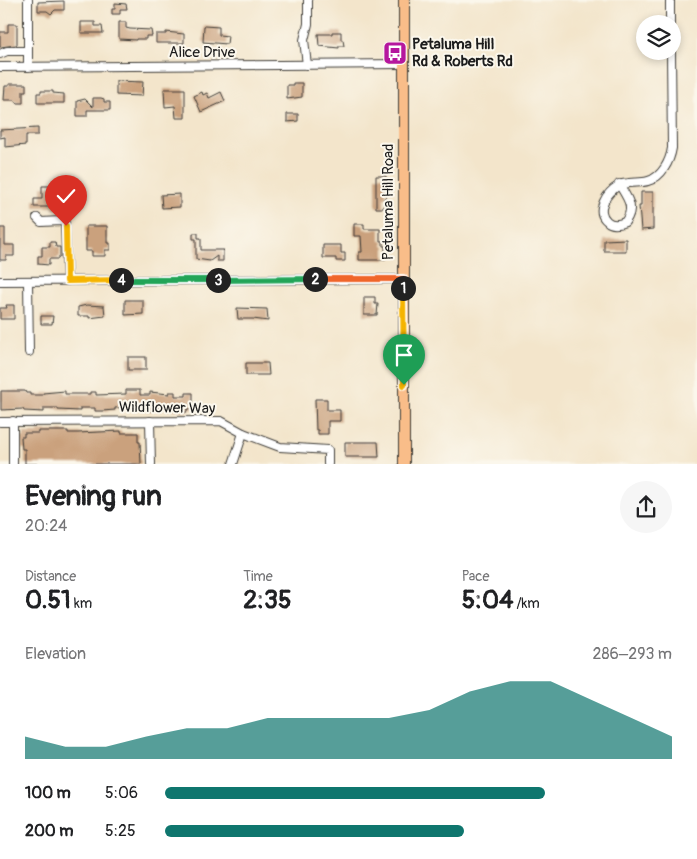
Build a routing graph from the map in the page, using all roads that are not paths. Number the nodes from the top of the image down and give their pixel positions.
1 (28, 0) edge
2 (308, 0) edge
3 (404, 0) edge
4 (670, 0) edge
5 (670, 15) edge
6 (28, 51) junction
7 (0, 54) edge
8 (670, 60) edge
9 (307, 64) junction
10 (404, 64) junction
11 (0, 67) edge
12 (28, 67) junction
13 (620, 184) junction
14 (37, 218) dead end
15 (403, 279) junction
16 (0, 281) edge
17 (28, 281) junction
18 (67, 281) junction
19 (29, 352) dead end
20 (150, 421) junction
21 (0, 422) edge
22 (13, 422) junction
23 (243, 433) junction
24 (13, 464) edge
25 (151, 464) edge
26 (233, 464) edge
27 (328, 464) edge
28 (404, 464) edge

1 - 6 street
2 - 9 street
3 - 10 main road, Petaluma Hill Road
4 - 5 street
6 - 7 street
6 - 12 street
8 - 13 street
9 - 10 street, Alice Drive
9 - 12 street, Alice Drive
10 - 15 main road, Petaluma Hill Road
11 - 12 street, Alice Drive
13 - 13 street
14 - 18 street
15 - 18 street
15 - 28 main road, Petaluma Hill Road
16 - 17 street
17 - 18 street
17 - 19 street
20 - 22 street, Wildflower Way
20 - 23 street, Wildflower Way
20 - 25 street
21 - 22 street, Wildflower Way
22 - 24 street
23 - 26 street
23 - 27 street, Wildflower Way

